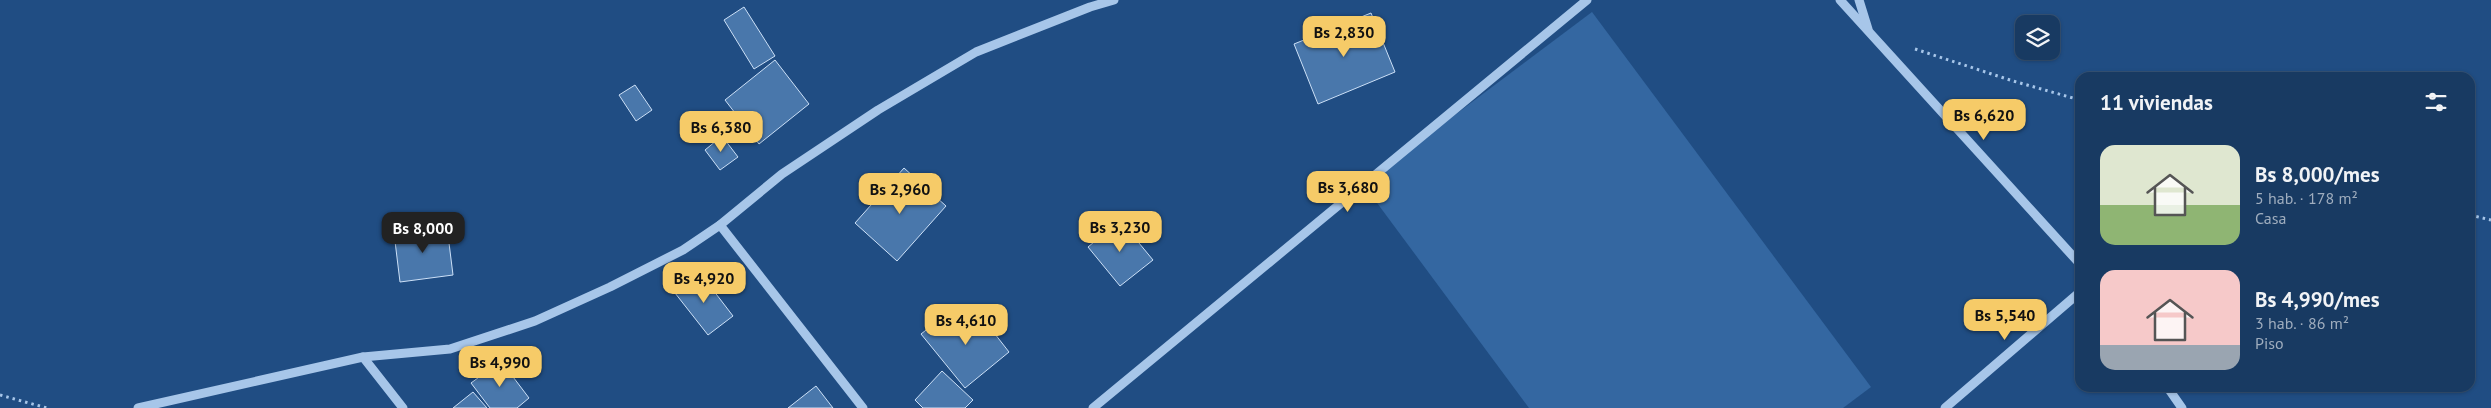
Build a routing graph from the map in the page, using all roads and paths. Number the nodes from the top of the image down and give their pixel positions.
1 (1114, 0) edge
2 (1587, 0) edge
3 (1840, 0) edge
4 (1859, 0) edge
5 (1870, 34) junction
6 (1906, 46) dead end
7 (2075, 99) edge
8 (2475, 216) edge
9 (2491, 220) edge
10 (720, 225) junction
11 (2075, 259) edge
12 (2075, 296) edge
13 (363, 357) junction
14 (2171, 392) edge
15 (0, 396) edge
16 (47, 408) edge
17 (138, 408) edge
18 (403, 408) edge
19 (863, 408) edge
20 (1093, 408) edge
21 (1945, 408) edge
22 (2182, 408) edge

1 - 10 street
2 - 20 street
3 - 5 street
4 - 5 street
5 - 11 street
6 - 7 path
8 - 9 path
10 - 13 street
10 - 19 street
12 - 21 street
13 - 17 street
13 - 18 street
14 - 22 street
15 - 16 path

